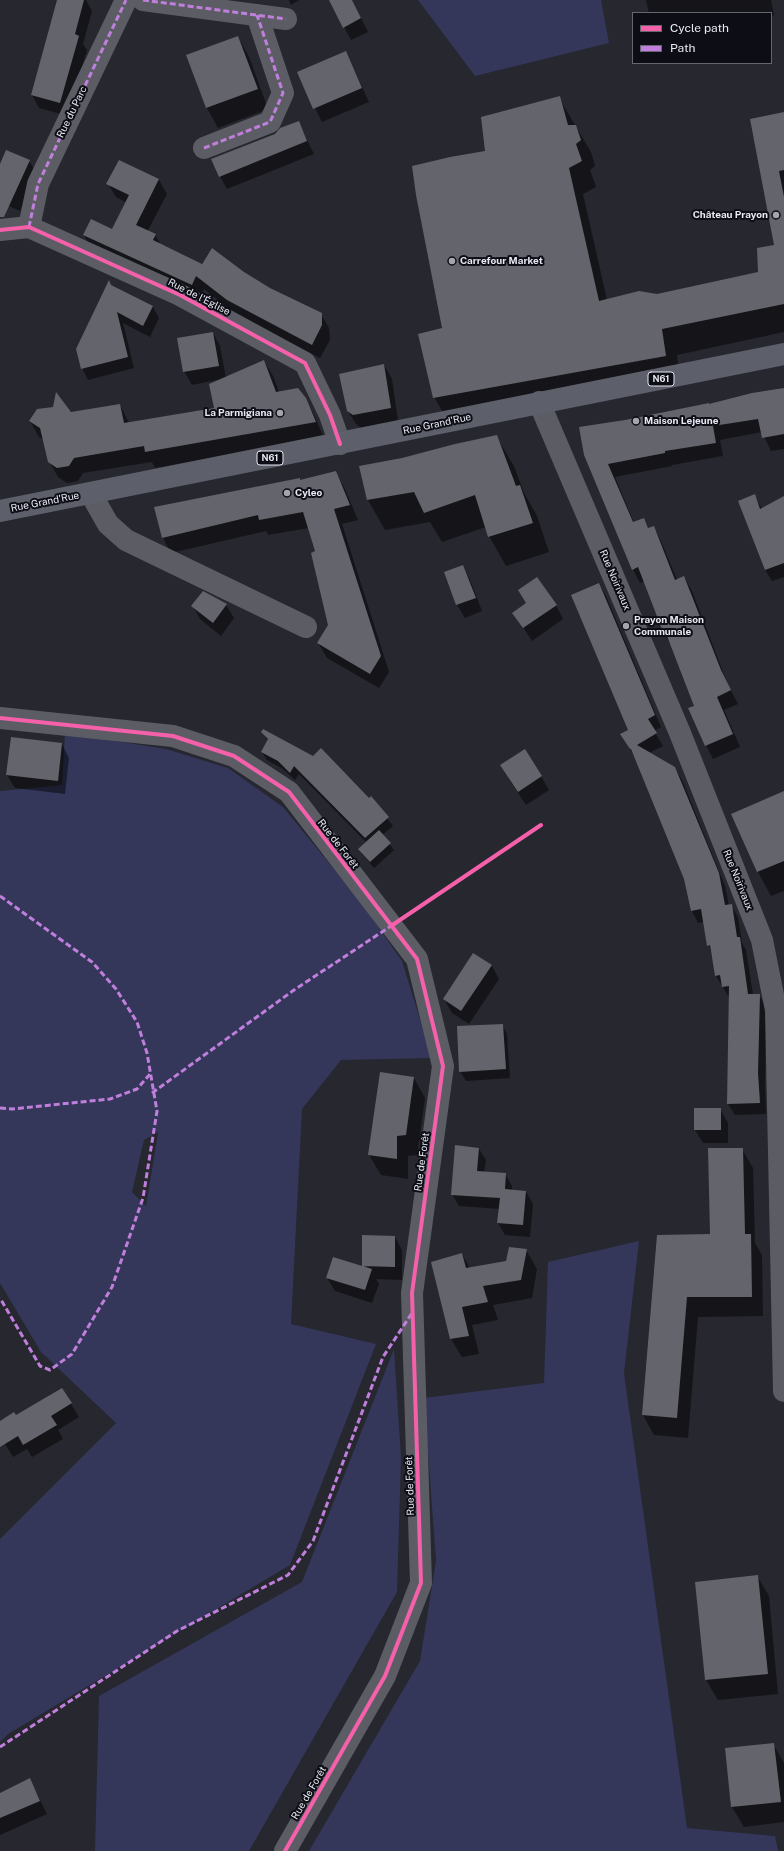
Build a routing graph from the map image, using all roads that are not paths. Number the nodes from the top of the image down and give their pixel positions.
1 (126, 0) edge
2 (143, 0) edge
3 (257, 15) junction
4 (286, 19) dead end
5 (204, 148) dead end
6 (28, 227) junction
7 (0, 230) edge
8 (784, 354) edge
9 (539, 402) junction
10 (340, 444) junction
11 (91, 494) junction
12 (0, 511) edge
13 (306, 627) dead end
14 (0, 718) edge
15 (784, 1391) edge
16 (285, 1851) edge

1 - 6 street, Rue du Parc
2 - 3 street
3 - 4 street
3 - 5 street
6 - 7 street
6 - 10 street, Rue de l'Église
8 - 9 main road, Rue Grand'Rue / N61
9 - 10 main road, Rue Grand'Rue / N61
9 - 15 street, Rue Noirivaux
10 - 11 main road, Rue Grand'Rue / N61
11 - 12 main road, Rue Grand'Rue / N61
11 - 13 street, Rue Grand'Rue
14 - 16 street, Rue de Forêt

